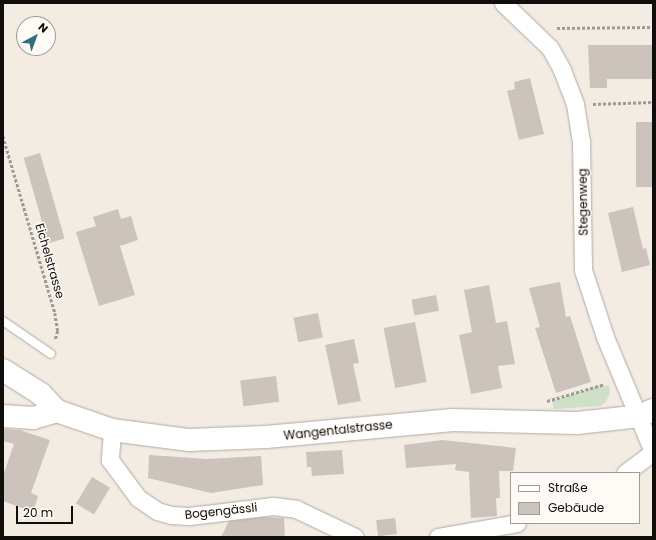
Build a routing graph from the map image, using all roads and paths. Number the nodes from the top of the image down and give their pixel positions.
1 (503, 3) edge
2 (653, 27) edge
3 (532, 28) junction
4 (653, 102) edge
5 (574, 104) junction
6 (3, 136) edge
7 (3, 321) edge
8 (52, 354) joint
9 (3, 370) edge
10 (622, 381) junction
11 (546, 401) dead end
12 (57, 411) junction
13 (646, 413) edge
14 (3, 416) edge
15 (112, 430) junction
16 (653, 452) edge
17 (626, 472) edge
18 (511, 524) edge
19 (355, 537) edge
20 (438, 537) edge

1 - 3 street, Stegenweg
2 - 3 path
3 - 5 street, Stegenweg
4 - 5 path
5 - 10 street, Stegenweg
6 - 8 path, Eichelstrasse
7 - 8 lane
9 - 12 street
10 - 11 path
10 - 13 street, Stegenweg
12 - 14 street
12 - 15 street, Wangentalstrasse
13 - 15 street, Wangentalstrasse
13 - 16 street
15 - 19 street, Bogengässli
16 - 17 street
18 - 20 street

